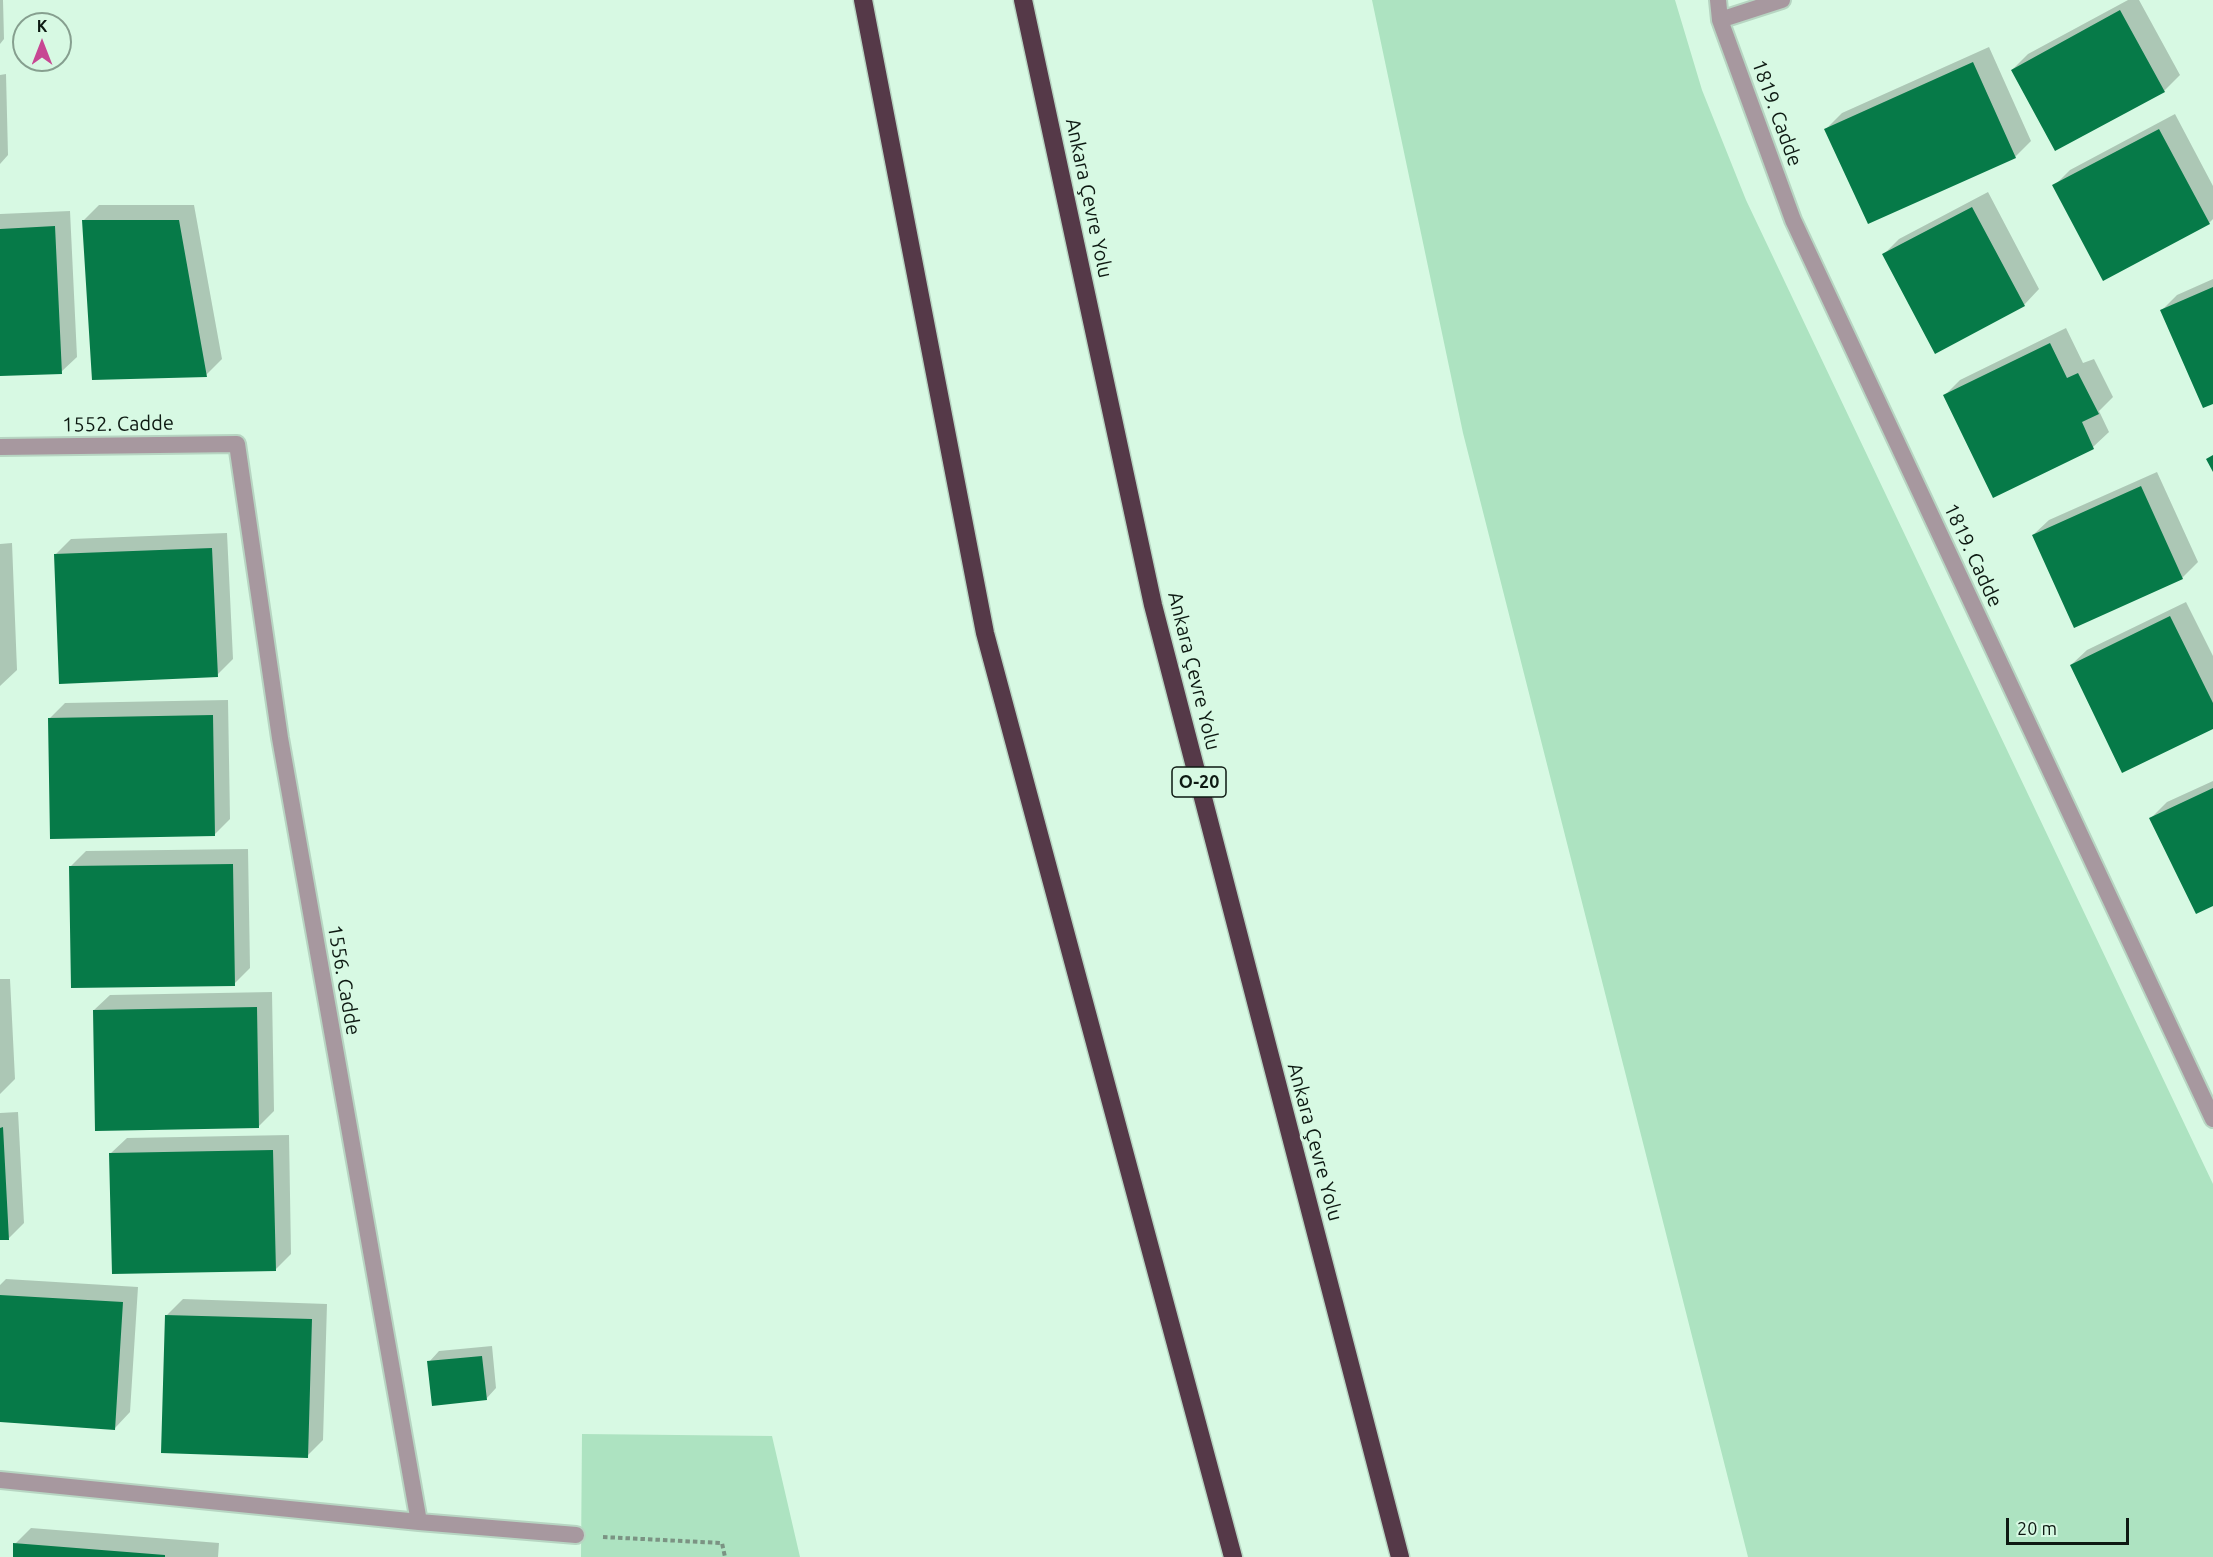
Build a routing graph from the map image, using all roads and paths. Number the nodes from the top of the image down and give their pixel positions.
1 (863, 0) edge
2 (1023, 0) edge
3 (1718, 0) edge
4 (1782, 0) edge
5 (1720, 20) junction
6 (237, 444) joint
7 (0, 447) edge
8 (2213, 1119) edge
9 (0, 1480) edge
10 (419, 1522) junction
11 (576, 1535) joint
12 (725, 1557) edge
13 (1233, 1557) edge
14 (1400, 1557) edge

1 - 13 highway
2 - 14 highway, Ankara Çevre Yolu / O-20
3 - 5 street, 1819. Cadde
4 - 5 street
5 - 8 street, 1819. Cadde
6 - 7 street, 1552. Cadde
6 - 10 street, 1556. Cadde
9 - 10 street
10 - 11 street
11 - 12 path

